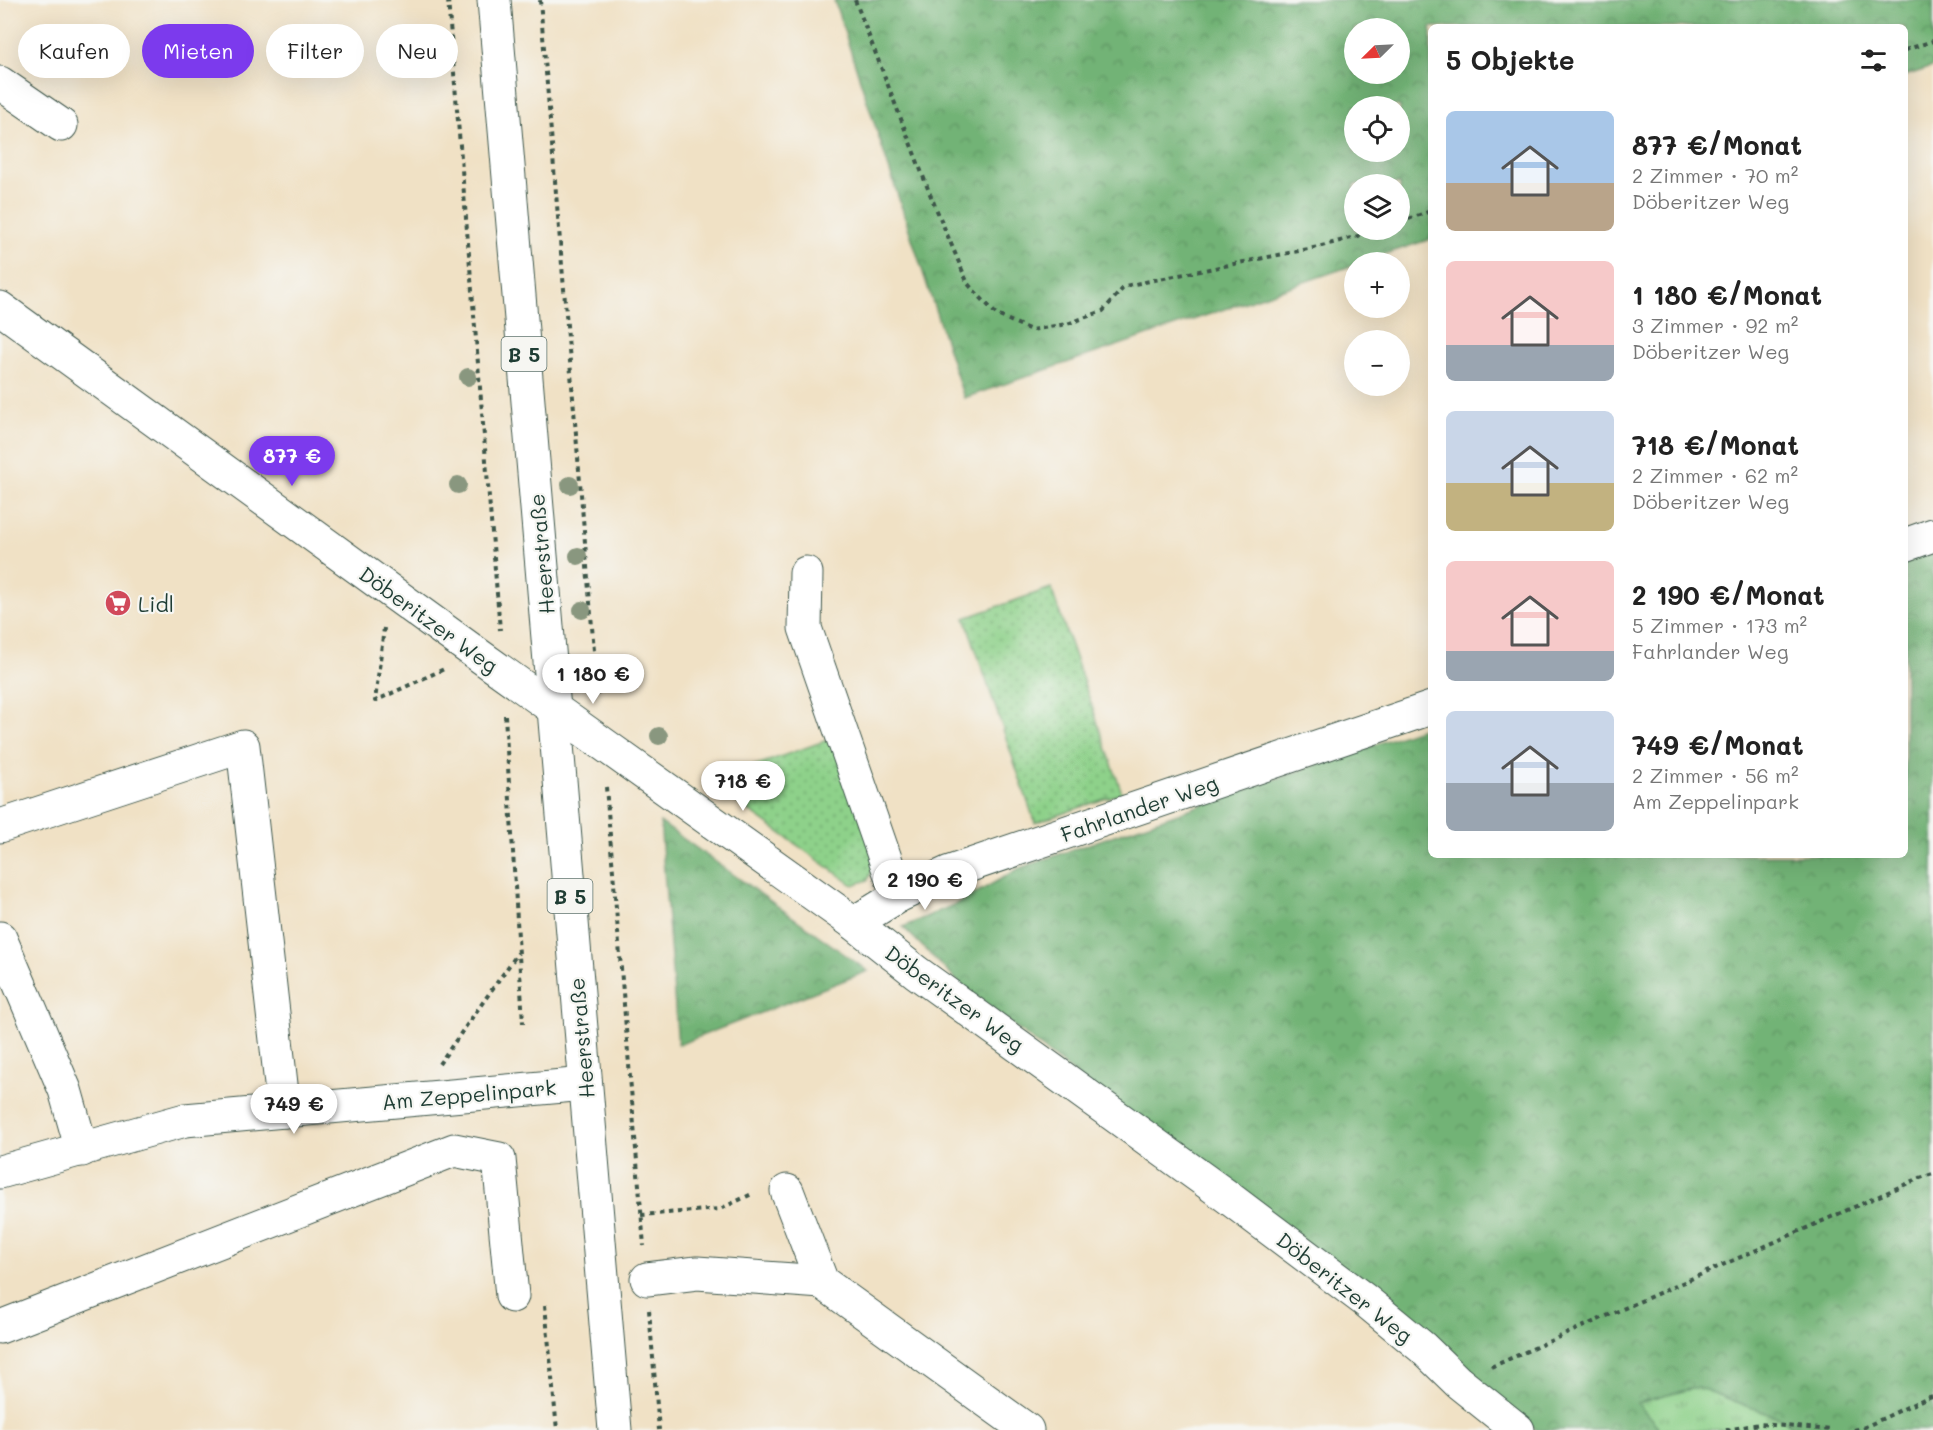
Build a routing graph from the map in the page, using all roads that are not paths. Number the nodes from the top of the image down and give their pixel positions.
1 (494, 0) edge
2 (0, 82) edge
3 (61, 125) dead end
4 (0, 308) edge
5 (1933, 535) edge
6 (1908, 544) edge
7 (806, 573) dead end
8 (554, 708) junction
9 (1428, 709) edge
10 (0, 826) edge
11 (897, 896) junction
12 (854, 923) junction
13 (0, 938) edge
14 (585, 1083) junction
15 (284, 1111) junction
16 (82, 1150) junction
17 (0, 1172) edge
18 (787, 1191) road end
19 (647, 1279) dead end
20 (822, 1282) junction
21 (512, 1296) dead end
22 (0, 1328) edge
23 (615, 1430) edge
24 (1027, 1430) edge
25 (1518, 1430) edge

1 - 8 street, Heerstraße / B 5
2 - 3 street
4 - 8 street, Döberitzer Weg
5 - 6 street
7 - 11 street
8 - 12 street, Döberitzer Weg
8 - 14 street, Heerstraße / B 5
9 - 11 street, Fahrlander Weg
10 - 15 street
11 - 12 street, Fahrlander Weg
12 - 25 street, Döberitzer Weg
13 - 16 street
14 - 15 street, Am Zeppelinpark
14 - 23 street, Heerstraße / B 5
15 - 16 street, Am Zeppelinpark
16 - 17 street, Am Zeppelinpark
18 - 20 street
19 - 20 street
20 - 24 street
21 - 22 street

